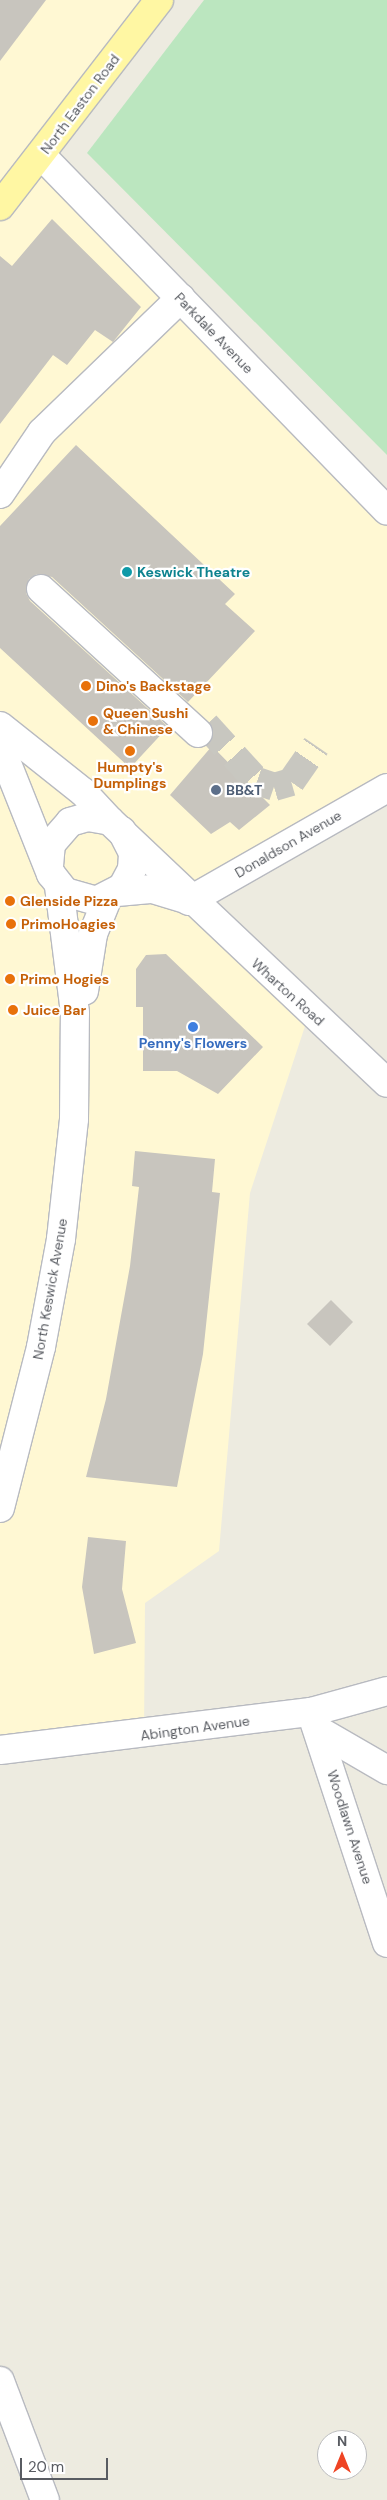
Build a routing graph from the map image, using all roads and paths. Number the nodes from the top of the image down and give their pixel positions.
1 (159, 0) edge
2 (41, 156) junction
3 (0, 206) edge
4 (181, 298) junction
5 (0, 494) edge
6 (387, 511) edge
7 (41, 590) dead end
8 (0, 726) edge
9 (198, 733) tunnel mouth
10 (0, 746) edge
11 (387, 788) edge
12 (115, 826) junction
13 (53, 875) junction
14 (114, 895) junction
15 (189, 901) junction
16 (75, 1065) junction
17 (387, 1083) edge
18 (0, 1508) edge
19 (387, 1691) edge
20 (315, 1721) junction
21 (0, 1750) edge
22 (387, 1770) edge
23 (387, 1943) edge
24 (0, 2381) edge
25 (45, 2500) edge

1 - 2 main road, North Easton Road
2 - 3 main road, North Easton Road
2 - 4 street, Parkdale Avenue
4 - 5 street
4 - 6 street, Parkdale Avenue
7 - 9 street
8 - 12 street, North Keswick Avenue
10 - 13 street, North Keswick Avenue
11 - 15 street, Donaldson Avenue
12 - 13 street
12 - 14 street, North Keswick Avenue
12 - 15 street, Wharton Road
13 - 14 street, Wharton Road
13 - 16 street, North Keswick Avenue
14 - 15 street, Wharton Road
14 - 16 street, North Keswick Avenue
15 - 17 street, Wharton Road
16 - 18 street, North Keswick Avenue
19 - 20 street, Abington Avenue
20 - 21 street, Abington Avenue
20 - 22 street
20 - 23 street, Woodlawn Avenue
24 - 25 street

